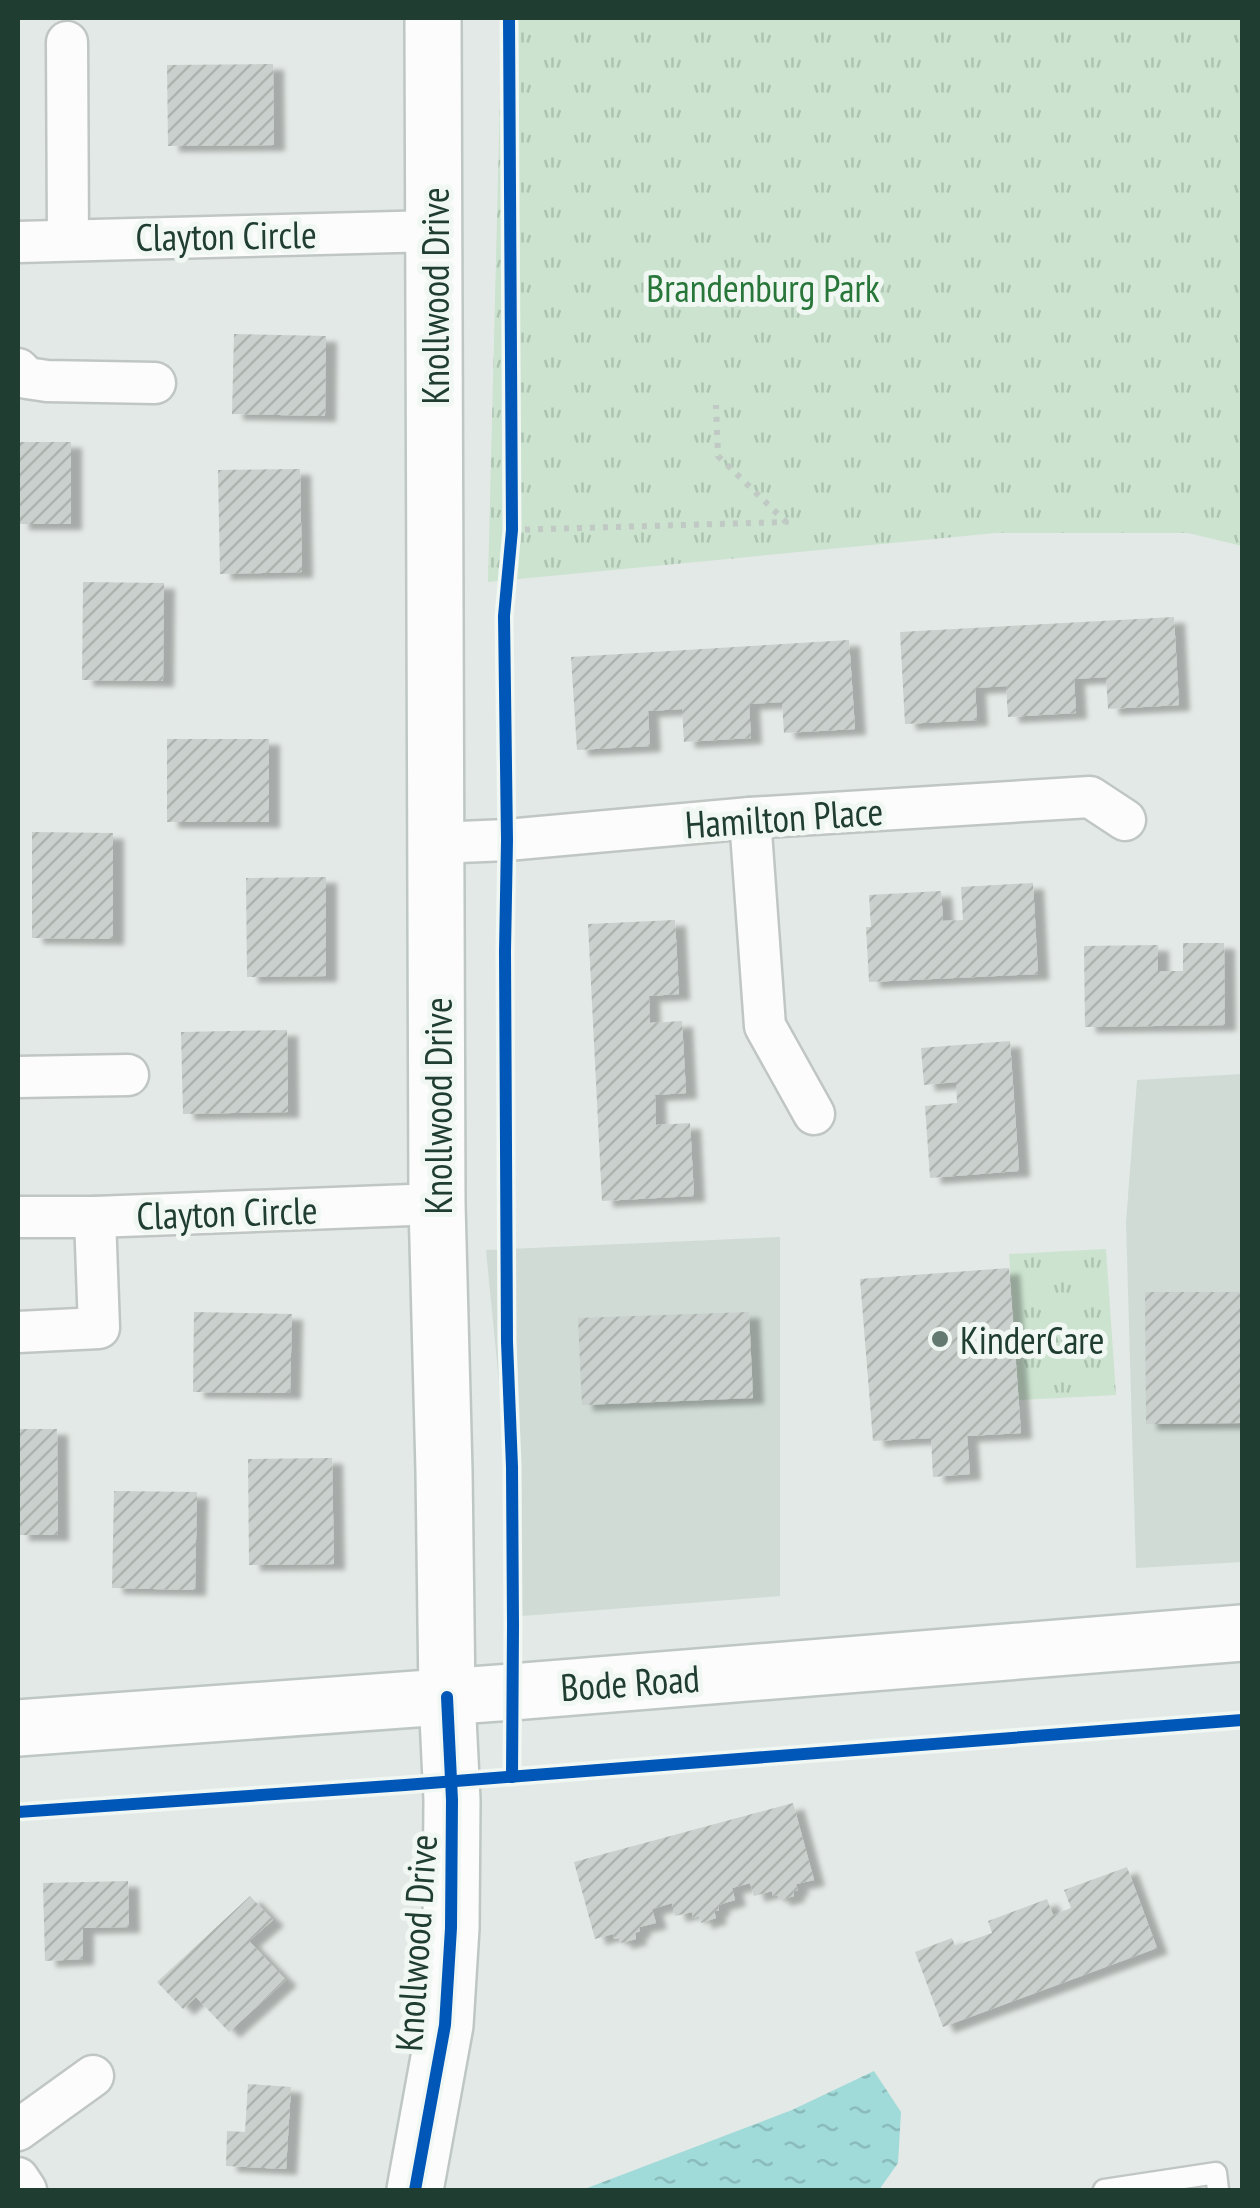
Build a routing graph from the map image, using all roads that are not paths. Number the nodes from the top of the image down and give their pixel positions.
1 (433, 18) edge
2 (67, 42) dead end
3 (434, 230) junction
4 (68, 239) junction
5 (18, 242) edge
6 (18, 369) edge
7 (156, 383) dead end
8 (750, 818) junction
9 (1125, 820) dead end
10 (436, 843) junction
11 (128, 1075) dead end
12 (18, 1076) edge
13 (814, 1114) dead end
14 (437, 1204) junction
15 (18, 1218) edge
16 (94, 1218) junction
17 (18, 1332) edge
18 (1242, 1634) edge
19 (447, 1697) junction
20 (18, 1728) edge
21 (93, 2076) dead end
22 (18, 2130) edge
23 (18, 2178) edge
24 (26, 2190) edge
25 (414, 2190) edge
26 (1104, 2190) edge
27 (1218, 2190) edge

1 - 3 street, Knollwood Drive
2 - 4 street
3 - 4 street, Clayton Circle
3 - 10 street, Knollwood Drive
4 - 5 street, Clayton Circle
6 - 7 street
8 - 9 street, Hamilton Place
8 - 10 street, Hamilton Place
8 - 13 street
10 - 14 street, Knollwood Drive
11 - 12 street
14 - 16 street, Clayton Circle
14 - 19 street, Knollwood Drive
15 - 16 street, Clayton Circle
16 - 17 street
18 - 19 street, Bode Road
19 - 20 street, Bode Road
19 - 25 street, Knollwood Drive
21 - 22 street
23 - 24 street
26 - 27 lane

